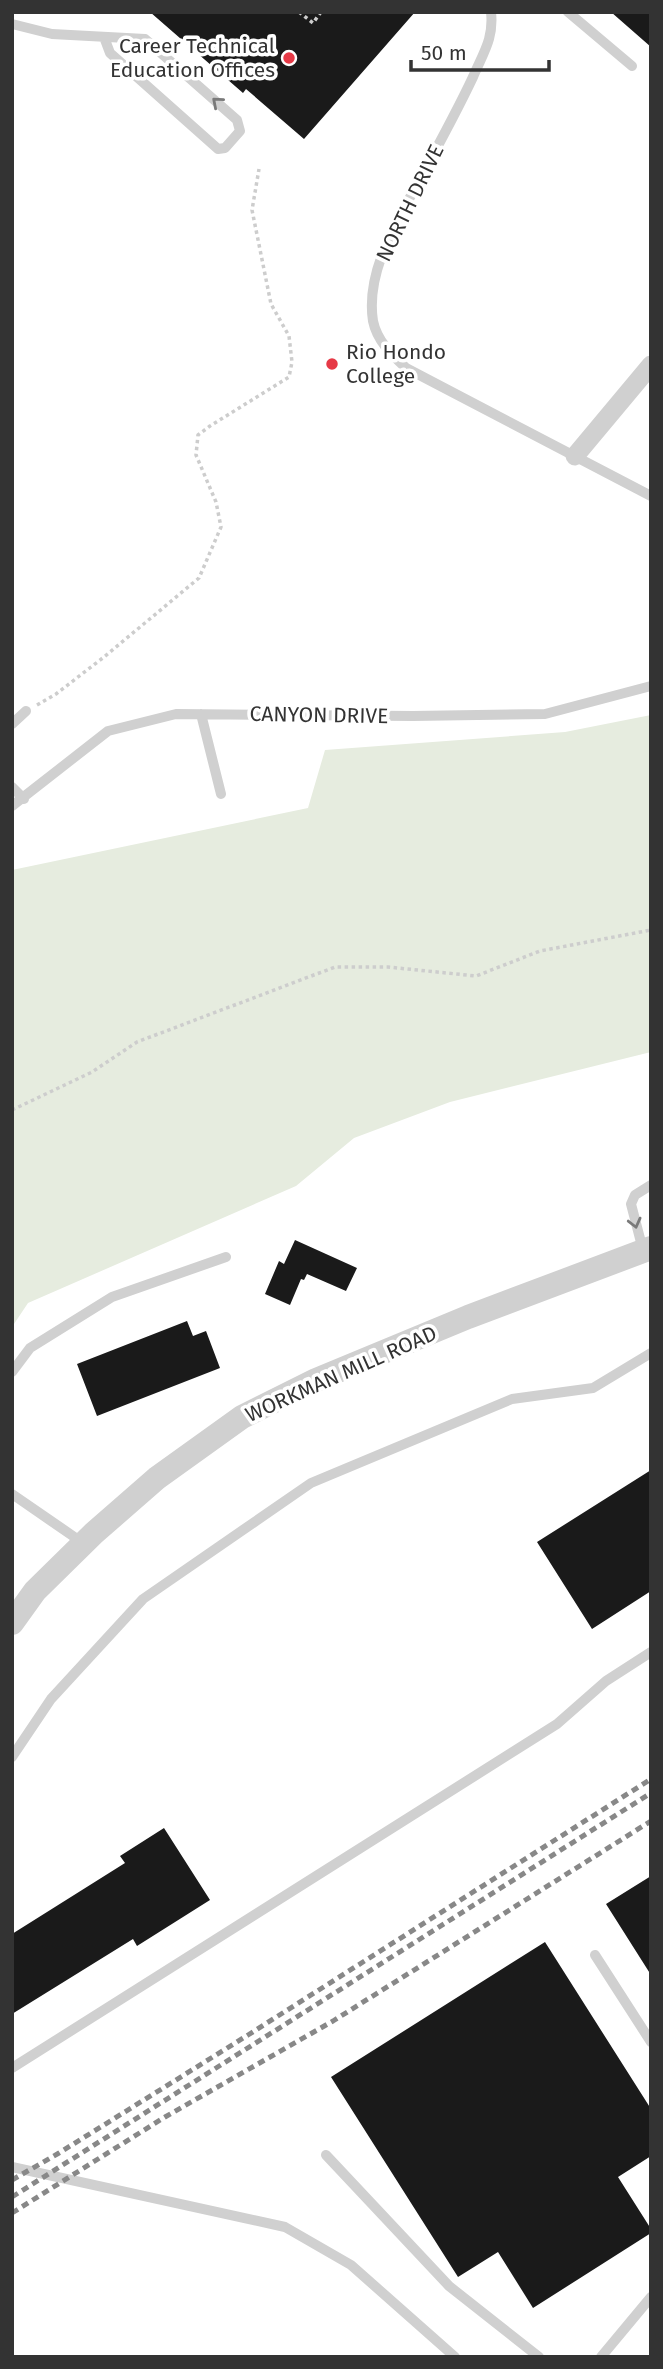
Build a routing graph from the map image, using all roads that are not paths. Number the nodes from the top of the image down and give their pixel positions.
1 (491, 12) edge
2 (568, 12) edge
3 (12, 24) edge
4 (104, 37) junction
5 (632, 66) dead end
6 (651, 365) edge
7 (575, 456) junction
8 (651, 496) edge
9 (651, 686) edge
10 (26, 711) road end
11 (201, 714) junction
12 (12, 724) edge
13 (12, 787) edge
14 (221, 794) dead end
15 (24, 799) junction
16 (12, 806) edge
17 (651, 1185) edge
18 (647, 1249) edge
19 (226, 1257) dead end
20 (651, 1353) edge
21 (12, 1372) edge
22 (12, 1494) edge
23 (83, 1544) junction
24 (12, 1623) edge
25 (651, 1652) edge
26 (12, 1757) edge
27 (595, 1955) dead end
28 (651, 2042) edge
29 (12, 2068) edge
30 (326, 2155) dead end
31 (12, 2167) edge
32 (651, 2297) edge
33 (455, 2357) edge
34 (539, 2357) edge
35 (601, 2357) edge

1 - 7 lane, NORTH DRIVE
2 - 5 lane
3 - 4 lane
4 -> 4 lane
6 - 7 street
7 - 8 lane, NORTH DRIVE
9 - 11 lane, CANYON DRIVE
10 - 12 lane
11 - 14 lane
11 - 15 lane, CANYON DRIVE
13 - 15 lane
15 - 16 lane, CANYON DRIVE
17 -> 18 lane
18 - 23 street, WORKMAN MILL ROAD
19 - 21 lane
20 - 26 lane
22 - 23 lane
23 - 24 street, WORKMAN MILL ROAD
25 - 29 lane
27 - 28 lane
30 - 34 lane
31 - 33 lane
32 - 35 lane

